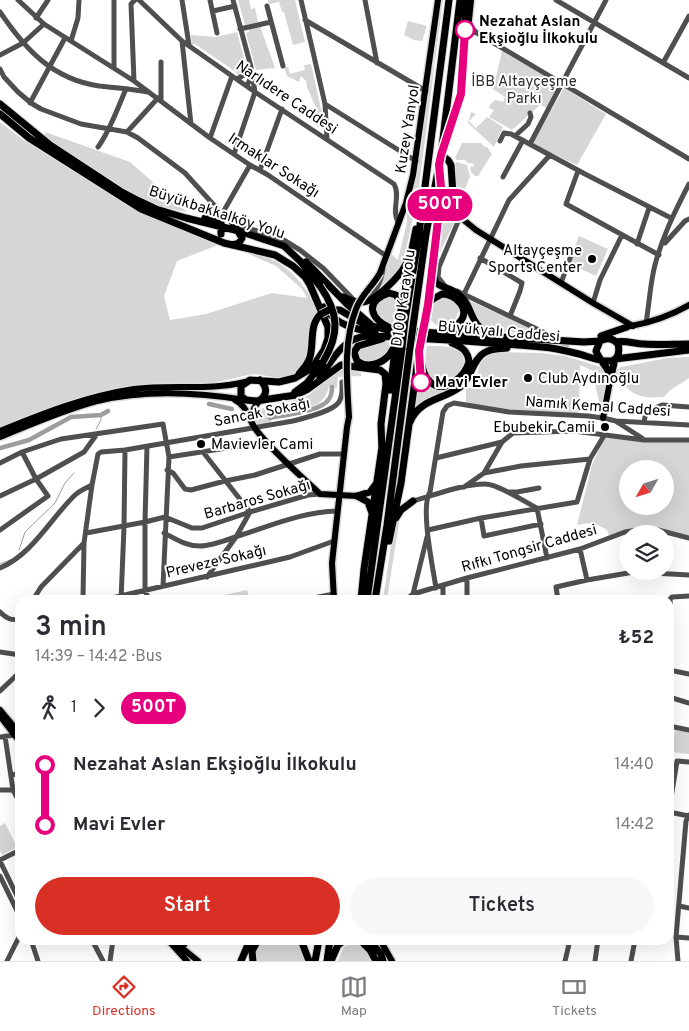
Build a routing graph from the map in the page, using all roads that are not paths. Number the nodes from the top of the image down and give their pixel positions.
1 (18, 0) edge
2 (48, 0) edge
3 (79, 0) edge
4 (114, 0) edge
5 (137, 0) edge
6 (182, 0) edge
7 (210, 0) edge
8 (233, 0) edge
9 (301, 0) edge
10 (365, 0) edge
11 (438, 0) edge
12 (449, 0) edge
13 (460, 0) edge
14 (466, 0) edge
15 (471, 0) edge
16 (556, 0) edge
17 (606, 0) edge
18 (234, 6) junction
19 (267, 6) dead end
20 (213, 11) junction
21 (0, 12) edge
22 (689, 16) edge
23 (36, 18) junction
24 (305, 20) junction
25 (469, 20) junction
26 (271, 22) junction
27 (44, 24) junction
28 (594, 24) junction
29 (240, 29) junction
30 (465, 30) junction
31 (217, 33) dead end
32 (477, 33) junction
33 (65, 38) junction
34 (71, 41) junction
35 (182, 41) junction
36 (23, 44) junction
37 (189, 45) junction
38 (0, 56) edge
39 (248, 60) junction
40 (161, 62) dead end
41 (377, 63) junction
42 (663, 63) junction
43 (283, 66) dead end
44 (50, 68) junction
45 (114, 68) junction
46 (0, 69) edge
47 (235, 78) junction
48 (689, 78) edge
49 (134, 81) junction
50 (562, 85) junction
51 (247, 86) junction
52 (126, 88) junction
53 (426, 91) junction
54 (152, 92) junction
55 (255, 92) junction
56 (160, 99) junction
57 (30, 102) junction
58 (0, 104) edge
59 (325, 104) junction
60 (282, 109) junction
61 (530, 113) dead end
62 (0, 114) edge
63 (190, 124) junction
64 (108, 129) junction
65 (127, 132) junction
66 (515, 136) junction
67 (210, 138) junction
68 (327, 139) junction
69 (523, 140) junction
70 (500, 141) dead end
71 (530, 144) junction
72 (98, 147) dead end
73 (234, 154) junction
74 (441, 155) junction
75 (550, 155) junction
76 (689, 159) edge
77 (416, 161) junction
78 (250, 165) junction
79 (439, 165) junction
80 (260, 170) junction
81 (578, 171) junction
82 (503, 176) dead end
83 (689, 184) edge
84 (424, 201) junction
85 (228, 206) junction
86 (649, 208) junction
87 (456, 209) junction
88 (439, 212) junction
89 (171, 213) junction
90 (222, 214) junction
91 (460, 216) junction
92 (671, 218) junction
93 (689, 219) edge
94 (398, 222) junction
95 (234, 223) junction
96 (223, 230) junction
97 (239, 231) junction
98 (622, 235) junction
99 (489, 238) junction
100 (224, 242) junction
101 (637, 244) junction
102 (232, 245) junction
103 (662, 246) junction
104 (411, 248) junction
105 (573, 250) dead end
106 (291, 251) junction
107 (659, 255) junction
108 (385, 256) junction
109 (480, 258) junction
110 (432, 272) junction
111 (561, 283) junction
112 (310, 285) junction
113 (464, 294) junction
114 (340, 296) junction
115 (593, 303) junction
116 (428, 305) junction
117 (689, 305) edge
118 (510, 316) junction
119 (402, 319) junction
120 (646, 323) junction
121 (630, 326) junction
122 (375, 327) junction
123 (430, 332) junction
124 (499, 336) junction
125 (396, 340) junction
126 (442, 340) junction
127 (560, 340) junction
128 (600, 341) junction
129 (584, 342) junction
130 (616, 342) junction
131 (689, 344) edge
132 (530, 347) junction
133 (689, 350) edge
134 (419, 351) junction
135 (640, 356) junction
136 (615, 358) junction
137 (601, 359) junction
138 (611, 376) junction
139 (295, 378) junction
140 (260, 380) junction
141 (245, 382) junction
142 (342, 382) dead end
143 (314, 385) junction
144 (218, 395) junction
145 (283, 397) junction
146 (246, 400) junction
147 (260, 400) junction
148 (689, 407) edge
149 (603, 418) junction
150 (616, 421) junction
151 (644, 422) junction
152 (689, 425) edge
153 (254, 427) junction
154 (407, 429) junction
155 (0, 431) edge
156 (97, 434) junction
157 (604, 434) junction
158 (0, 437) edge
159 (644, 440) junction
160 (689, 440) edge
161 (167, 442) junction
162 (266, 442) junction
163 (502, 442) junction
164 (147, 446) junction
165 (125, 450) junction
166 (382, 451) junction
167 (22, 452) junction
168 (203, 452) junction
169 (344, 454) junction
170 (168, 457) junction
171 (436, 458) junction
172 (590, 459) junction
173 (0, 463) edge
174 (288, 463) junction
175 (167, 470) junction
176 (484, 473) junction
177 (36, 478) junction
178 (224, 481) junction
179 (377, 482) junction
180 (401, 483) junction
181 (92, 485) junction
182 (464, 487) junction
183 (539, 488) dead end
184 (506, 492) junction
185 (320, 494) junction
186 (339, 495) junction
187 (0, 496) edge
188 (357, 496) junction
189 (426, 498) junction
190 (414, 501) junction
191 (537, 508) junction
192 (337, 511) junction
193 (250, 512) junction
194 (372, 516) junction
195 (165, 517) junction
196 (481, 518) junction
197 (145, 522) junction
198 (393, 523) junction
199 (541, 524) junction
200 (124, 526) junction
201 (0, 530) edge
202 (86, 532) junction
203 (428, 532) junction
204 (164, 533) junction
205 (619, 534) edge
206 (674, 535) edge
207 (236, 537) junction
208 (689, 538) edge
209 (334, 541) junction
210 (84, 543) junction
211 (580, 549) junction
212 (547, 558) junction
213 (0, 568) edge
214 (674, 574) edge
215 (619, 575) edge
216 (689, 575) edge
217 (206, 577) junction
218 (467, 578) junction
219 (587, 580) junction
220 (443, 585) junction
221 (162, 586) junction
222 (436, 588) junction
223 (145, 590) junction
224 (36, 595) edge
225 (83, 595) edge
226 (121, 595) edge
227 (130, 595) edge
228 (147, 595) edge
229 (334, 595) edge
230 (362, 595) edge
231 (368, 595) edge
232 (378, 595) edge
233 (378, 595) edge
234 (414, 595) edge
235 (419, 595) edge
236 (443, 595) edge
237 (467, 595) edge
238 (557, 595) edge
239 (689, 596) edge
240 (674, 597) edge
241 (0, 612) edge
242 (15, 620) edge
243 (1, 652) edge
244 (15, 654) edge
245 (674, 671) edge
246 (689, 674) edge
247 (15, 677) edge
248 (0, 691) edge
249 (674, 698) edge
250 (689, 703) edge
251 (0, 710) edge
252 (0, 716) edge
253 (674, 727) edge
254 (15, 730) edge
255 (689, 730) edge
256 (15, 731) edge
257 (15, 735) edge
258 (2, 737) edge
259 (689, 762) edge
260 (674, 765) edge
261 (15, 774) edge
262 (11, 776) junction
263 (0, 790) edge
264 (13, 790) junction
265 (15, 794) edge
266 (674, 812) edge
267 (689, 815) edge
268 (15, 852) edge
269 (0, 860) edge
270 (0, 876) edge
271 (15, 888) edge
272 (679, 906) junction
273 (15, 907) edge
274 (689, 908) edge
275 (676, 936) junction
276 (689, 938) edge
277 (15, 945) edge
278 (33, 945) edge
279 (95, 945) edge
280 (112, 945) edge
281 (172, 945) edge
282 (180, 945) edge
283 (184, 945) edge
284 (248, 945) edge
285 (255, 945) edge
286 (303, 945) edge
287 (318, 945) edge
288 (330, 945) edge
289 (338, 945) edge
290 (365, 945) edge
291 (373, 945) edge
292 (383, 945) edge
293 (569, 945) edge
294 (597, 945) edge
295 (633, 945) edge
296 (182, 948) junction
297 (393, 960) edge
298 (7, 961) edge
299 (38, 961) edge
300 (103, 961) edge
301 (110, 961) edge
302 (187, 961) edge
303 (198, 961) edge
304 (241, 961) edge
305 (253, 961) edge
306 (309, 961) edge
307 (315, 961) edge
308 (329, 961) edge
309 (376, 961) edge
310 (383, 961) edge
311 (565, 961) edge
312 (595, 961) edge
313 (631, 961) edge
314 (678, 961) edge

1 - 23 street, Irmaklar Sokağı
2 - 23 street
3 - 34 street
4 - 45 street
5 - 35 street, Narlıdere Caddesi
5 - 49 street
6 - 37 street
7 - 20 street
8 - 18 street
9 - 24 street
10 - 41 street
11 - 53 main road, Kuzey Yanyol
12 - 84 highway, D100 Karayolu
13 - 74 highway, D100 Karayolu
14 - 30 highway
15 - 25 main road
16 - 28 street
17 - 28 street
18 - 20 street
18 - 29 street
19 - 26 street
20 - 31 street
21 - 36 street
22 - 42 street
23 - 27 street, Irmaklar Sokağı
24 - 41 street
24 - 59 street
25 - 30 main road
25 - 32 street
26 - 29 street
26 - 43 street
27 - 33 street, Irmaklar Sokağı
27 - 36 street
28 - 42 street
28 - 50 street
29 - 39 street
30 - 32 street
30 - 74 highway
32 - 50 street
33 - 34 street, Irmaklar Sokağı
33 - 44 street
34 - 45 street, Irmaklar Sokağı
35 - 37 street, Narlıdere Caddesi
35 - 63 street
36 - 38 street
36 - 44 street
37 - 47 street, Narlıdere Caddesi
39 - 47 street
39 - 51 street
39 - 55 street
40 - 56 street
41 - 53 street
42 - 48 street
44 - 52 street
44 - 57 street
45 - 49 street, Irmaklar Sokağı
46 - 57 street
47 - 51 street, Narlıdere Caddesi
47 - 67 street
49 - 54 street, Irmaklar Sokağı
50 - 71 street
50 - 76 street
51 - 55 street, Narlıdere Caddesi
52 - 54 street
52 - 64 street
53 - 77 main road, Kuzey Yanyol
54 - 56 street, Irmaklar Sokağı
55 - 60 street, Narlıdere Caddesi
55 - 73 street
56 - 63 street, Irmaklar Sokağı
56 - 65 street
57 - 64 street
58 - 89 highway, Büyükbakkalköy Yolu
59 - 68 street
59 - 77 street
60 - 68 street, Narlıdere Caddesi
60 - 80 street
61 - 66 street
62 - 100 highway, Büyükbakkalköy Yolu
63 - 67 street, Irmaklar Sokağı
64 - 65 street
64 - 72 street
65 - 90 street
66 - 69 street
66 - 70 street
67 - 73 street, Irmaklar Sokağı
68 - 94 street, Narlıdere Caddesi
69 - 71 street
69 - 82 street
71 - 75 street
73 - 78 street, Irmaklar Sokağı
74 - 79 highway, D100 Karayolu
74 - 87 highway
75 - 81 street
75 - 99 street
77 - 94 main road, Kuzey Yanyol
78 - 80 street, Irmaklar Sokağı
78 - 85 street
79 - 88 highway
79 - 232 highway, D100 Karayolu, bridge
80 - 108 street, Irmaklar Sokağı
81 - 86 street
81 - 98 street
83 - 92 street
84 - 104 highway
84 - 119 highway, D100 Karayolu
85 - 90 street
85 - 95 street
86 - 92 street
86 - 101 street
87 - 88 highway
87 - 91 main road
88 - 110 highway
89 - 90 highway
89 - 96 highway, Büyükbakkalköy Yolu
90 - 95 street
90 - 96 highway
91 - 99 main road
91 - 113 street
92 - 103 street
93 - 103 street
94 - 108 main road, Kuzey Yanyol
95 - 97 highway
95 - 108 street
96 - 97 highway, Büyükbakkalköy Yolu
96 - 100 highway
97 - 102 highway
97 - 106 highway, Büyükbakkalköy Yolu
98 - 101 street
98 - 115 street
99 - 109 street
99 - 111 main road
100 - 102 highway, Büyükbakkalköy Yolu
101 - 107 street
102 - 112 highway, Büyükbakkalköy Yolu
103 - 107 street
104 - 114 highway
104 - 119 highway
105 - 111 street
106 - 114 highway
106 - 145 highway, Büyükbakkalköy Yolu, bridge
107 - 120 street
108 - 169 main road, Kuzey Yanyol, bridge
109 - 113 street
109 - 118 street
110 - 116 highway
110 - 124 highway
111 - 115 main road
112 - 125 highway
112 - 139 highway
113 - 118 street
114 - 122 highway
115 - 121 main road
116 - 123 highway
116 - 134 highway, bridge
117 - 120 main road
118 - 127 street
119 - 125 highway, bridge
119 - 125 highway
120 - 121 main road
121 - 129 highway
121 - 130 highway
122 - 125 highway, Büyükyalı Caddesi
122 - 139 highway, Büyükyalı Caddesi, bridge
123 - 124 highway, Büyükyalı Caddesi
123 - 125 highway, Büyükyalı Caddesi
124 - 127 highway, Büyükyalı Caddesi
125 - 125 highway
125 - 126 highway, Büyükyalı Caddesi
125 - 143 highway
125 - 166 highway
125 - 231 highway, D100 Karayolu
126 - 132 highway, Büyükyalı Caddesi
126 - 134 highway
127 - 129 highway, Büyükyalı Caddesi
128 - 129 highway, Büyükyalı Caddesi
128 - 130 highway
128 - 137 highway
130 - 131 highway
130 - 136 highway
132 - 137 highway, Büyükyalı Caddesi
132 - 154 highway
133 - 135 highway, Büyükyalı Caddesi
134 - 154 highway
135 - 136 highway, Büyükyalı Caddesi
135 - 138 highway
136 - 137 highway, Büyükyalı Caddesi
136 - 138 highway
137 - 138 highway
138 - 149 main road
139 - 140 highway
140 - 141 highway
140 - 147 highway
141 - 146 highway
141 - 155 main road
142 - 153 street, Sancak Sokağı
143 - 145 highway
143 - 166 highway
144 - 146 main road
144 - 153 main road
144 - 158 main road
145 - 147 highway
146 - 147 highway
147 - 153 main road
148 - 151 street
149 - 150 street, Namık Kemal Caddesi
149 - 171 street, Namık Kemal Caddesi
150 - 151 street, Namık Kemal Caddesi
150 - 159 street
151 - 152 street, Namık Kemal Caddesi
153 - 161 street, Sancak Sokağı
153 - 162 main road
154 - 180 highway
156 - 161 street
156 - 167 street
156 - 177 street
157 - 159 street
157 - 163 street
157 - 172 street
159 - 160 street
161 - 164 street, Sancak Sokağı
161 - 170 street
162 - 168 street
162 - 174 main road
163 - 171 street
163 - 176 street
164 - 165 street, Sancak Sokağı
164 - 197 street
165 - 181 street, Sancak Sokağı
165 - 200 street
166 - 179 highway
167 - 173 street
167 - 177 street
168 - 170 street
168 - 178 street
169 - 174 street
169 - 186 main road, Kuzey Yanyol
170 - 175 street
171 - 189 street
172 - 176 street
172 - 191 street
174 - 178 street
174 - 185 main road
175 - 178 street
175 - 195 street
176 - 182 street
177 - 187 street
177 - 201 street
178 - 193 street
179 - 188 highway
179 - 194 highway
180 - 190 highway
180 - 198 highway
181 - 202 street
181 - 213 street
182 - 184 street
182 - 189 street
183 - 184 street
184 - 191 street
185 - 186 main road, Barbaros Sokağı
185 - 193 street, Barbaros Sokağı
186 - 188 main road, Barbaros Sokağı
186 - 192 main road, Kuzey Yanyol
188 - 194 highway
189 - 190 street
189 - 203 street
190 - 198 highway
191 - 196 street
191 - 199 street
192 - 207 street
192 - 209 main road, Kuzey Yanyol
193 - 195 street, Barbaros Sokağı
193 - 207 street
194 - 230 highway
195 - 197 street
195 - 204 street
196 - 199 street
196 - 203 street
197 - 200 street
197 - 223 street
198 - 233 highway
199 - 212 street
200 - 202 street
200 - 226 street
202 - 210 street
203 - 222 street
203 - 234 street
204 - 207 street
204 - 221 street
205 - 211 street, Rıfkı Tongsir Caddesi
206 - 208 street, Rıfkı Tongsir Caddesi
207 - 217 street
209 - 217 street, Preveze Sokağı
209 - 229 main road, Kuzey Yanyol
210 - 224 street
210 - 225 street
211 - 212 street, Rıfkı Tongsir Caddesi
211 - 219 street
212 - 218 street, Rıfkı Tongsir Caddesi
214 - 216 street
215 - 219 street
217 - 221 street, Preveze Sokağı
218 - 220 street, Rıfkı Tongsir Caddesi
218 - 237 street
219 - 238 street
220 - 222 street, Rıfkı Tongsir Caddesi
220 - 236 street
221 - 223 street, Preveze Sokağı
222 - 235 street, Rıfkı Tongsir Caddesi
223 - 227 street, Preveze Sokağı
223 - 228 street
239 - 240 street
241 - 242 street
243 - 244 street
245 - 246 street
247 - 248 street
249 - 250 street
251 - 254 main road
252 - 256 main road
253 - 255 street
257 - 258 street
258 - 262 street
259 - 260 street
261 - 262 street
262 - 264 street
263 - 264 street
264 - 265 street
266 - 267 street
267 - 272 street
268 - 269 street
269 - 271 street
270 - 273 street
272 - 274 street
272 - 275 street
275 - 276 street
275 - 314 street
277 - 298 street
278 - 299 street
279 - 300 street
280 - 301 street
281 - 302 main road
282 - 296 main road
283 - 296 main road
284 - 304 highway
285 - 305 highway
286 - 306 highway
287 - 307 highway
288 - 308 highway
289 - 308 highway
290 - 309 highway
291 - 310 highway
292 - 297 main road
293 - 311 street
294 - 312 street
295 - 313 street
296 - 303 main road

